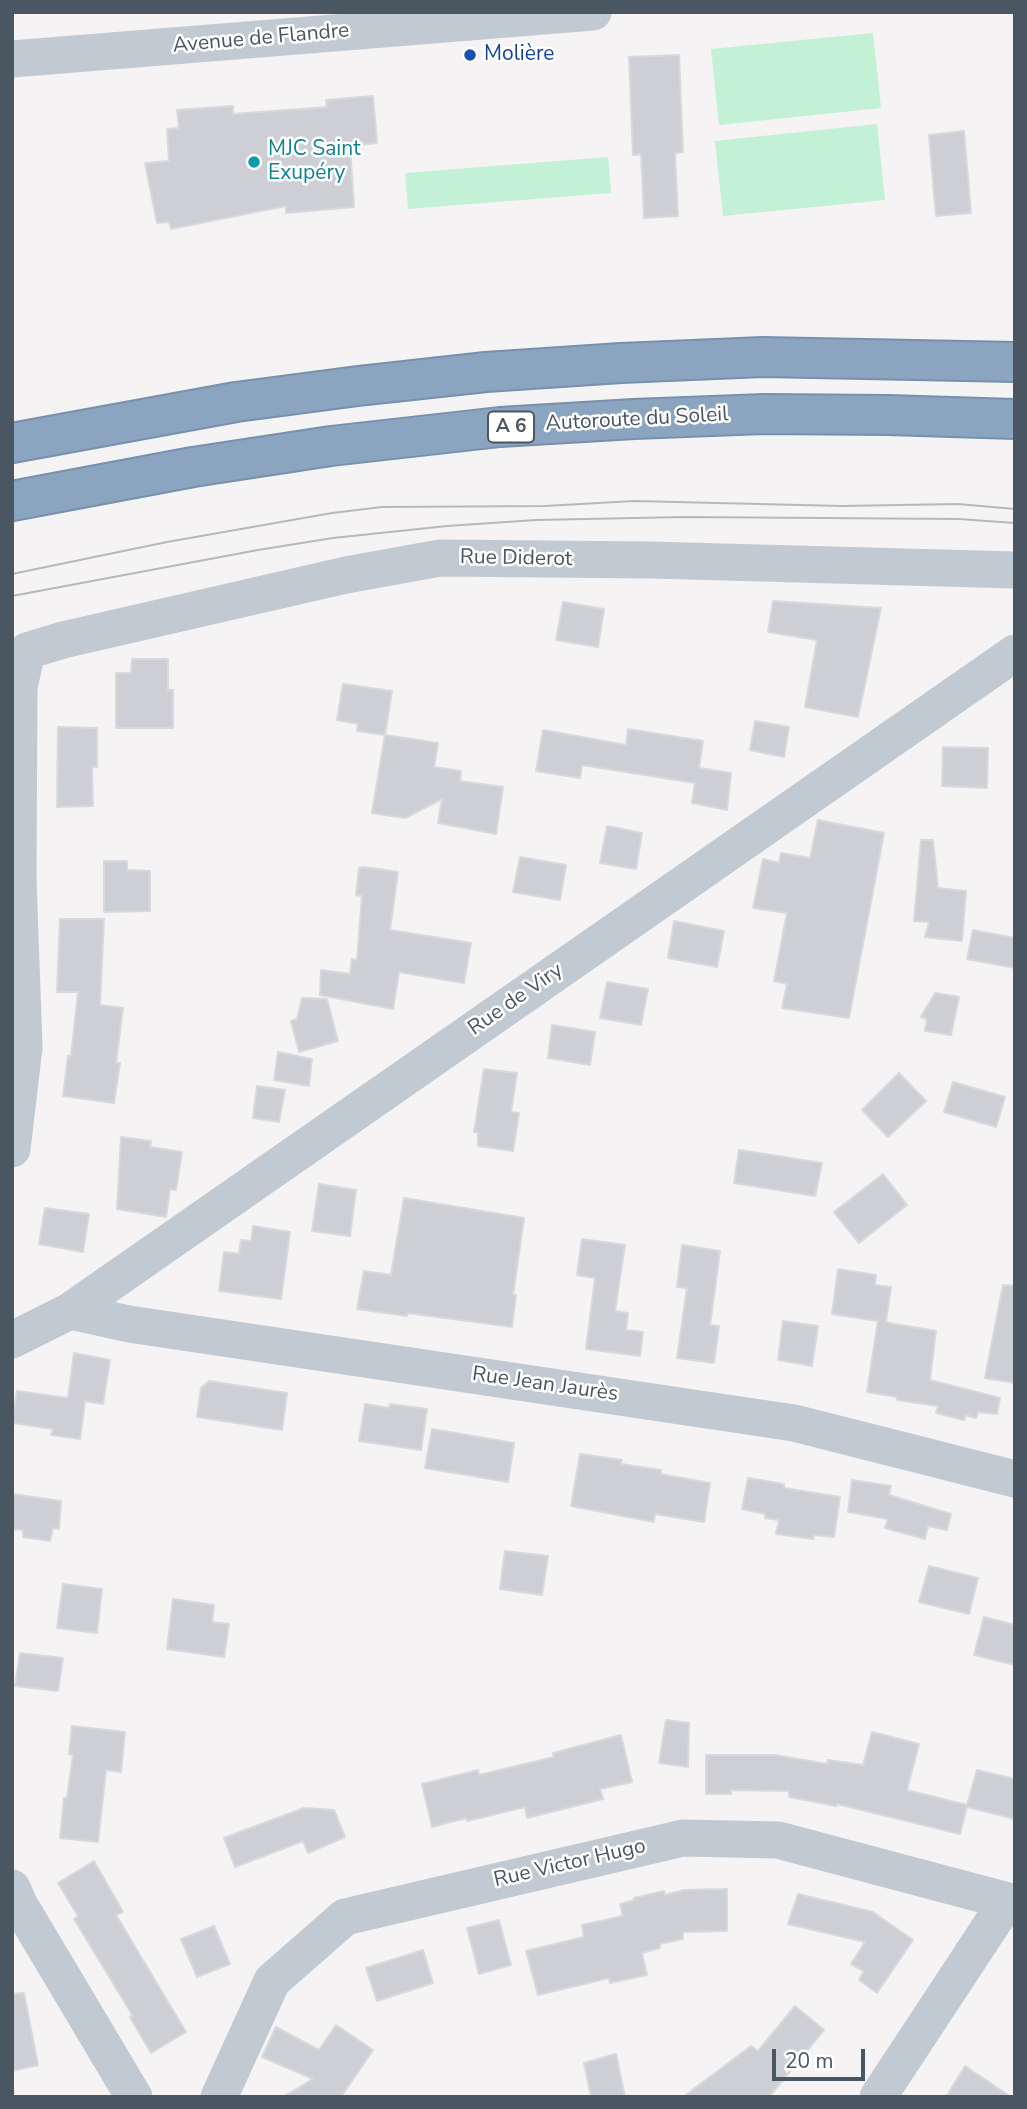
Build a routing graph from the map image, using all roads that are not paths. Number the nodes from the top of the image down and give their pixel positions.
1 (593, 12) edge
2 (12, 59) edge
3 (1015, 362) edge
4 (1015, 419) edge
5 (12, 443) edge
6 (12, 501) edge
7 (1015, 570) edge
8 (1015, 653) edge
9 (12, 1149) edge
10 (70, 1311) junction
11 (12, 1340) edge
12 (1015, 1479) edge
13 (12, 1888) edge
14 (1011, 1902) edge
15 (134, 2097) edge
16 (219, 2097) edge
17 (878, 2097) edge

1 - 2 street, Avenue de Flandre
3 - 5 highway
4 - 6 highway, Autoroute du Soleil / A 6
7 - 9 street, Rue Diderot
8 - 10 street, Rue de Viry
10 - 11 street, Rue de Viry
10 - 12 street, Rue Jean Jaurès
13 - 15 street
14 - 16 street, Rue Victor Hugo
14 - 17 street

